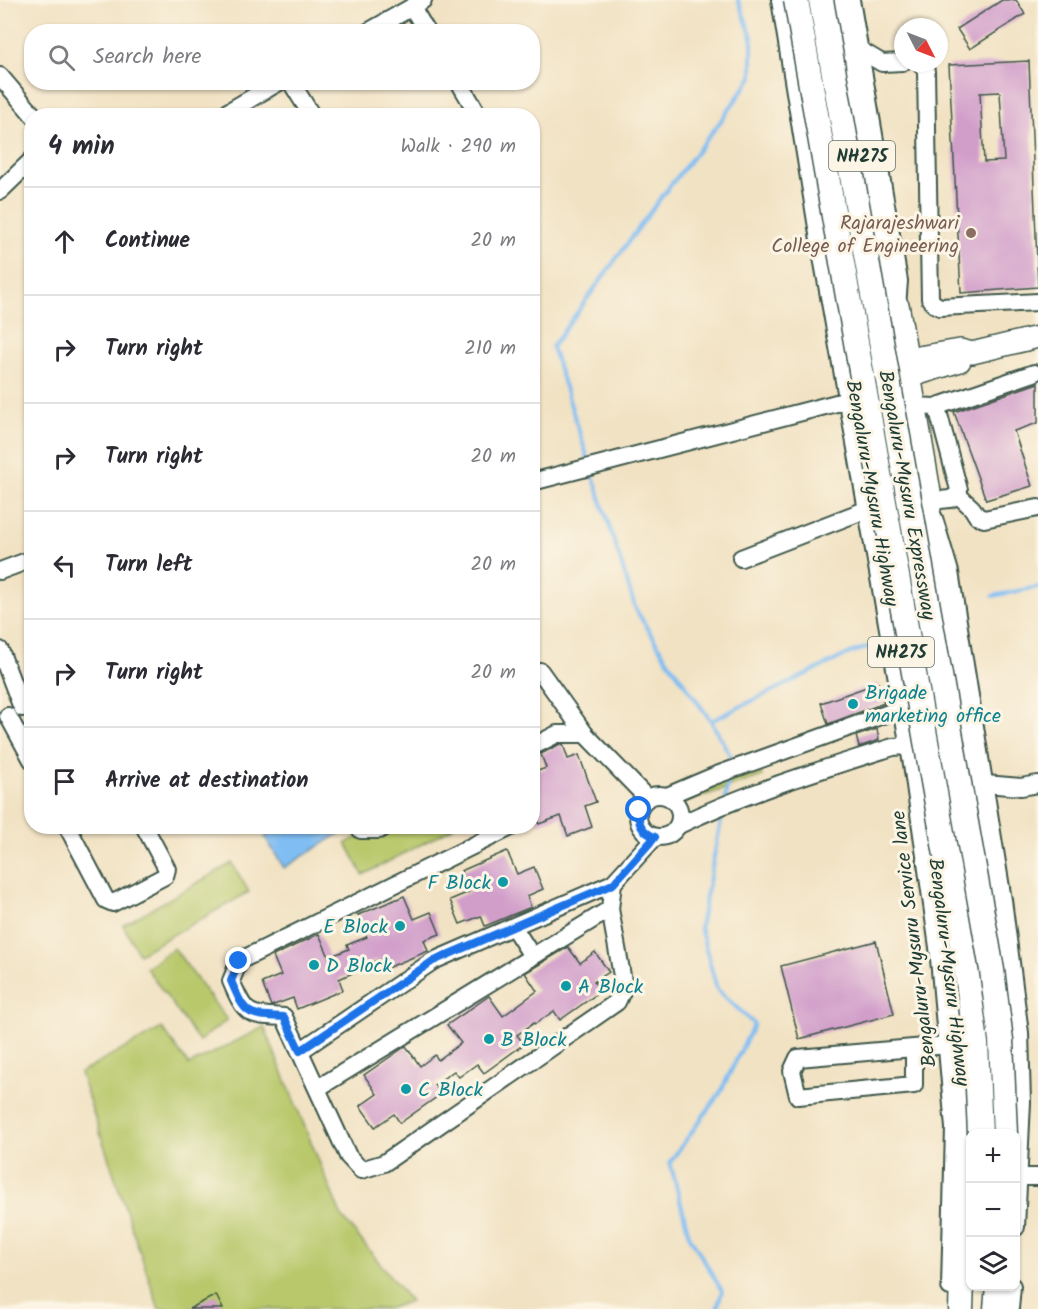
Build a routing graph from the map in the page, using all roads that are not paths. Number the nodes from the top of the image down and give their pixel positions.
1 (780, 0) edge
2 (788, 0) edge
3 (796, 0) edge
4 (821, 0) edge
5 (836, 0) edge
6 (851, 0) edge
7 (418, 3) edge
8 (382, 24) edge
9 (425, 24) edge
10 (850, 31) junction
11 (860, 50) junction
12 (894, 62) edge
13 (926, 72) edge
14 (0, 76) edge
15 (269, 90) edge
16 (296, 90) edge
17 (464, 90) edge
18 (27, 108) edge
19 (246, 108) edge
20 (307, 108) edge
21 (474, 108) edge
22 (24, 168) edge
23 (0, 191) edge
24 (1038, 302) edge
25 (897, 307) junction
26 (1038, 337) edge
27 (908, 368) junction
28 (1034, 373) dead end
29 (848, 400) junction
30 (924, 406) junction
31 (540, 480) edge
32 (957, 495) junction
33 (929, 506) junction
34 (1038, 508) edge
35 (868, 509) junction
36 (741, 558) dead end
37 (24, 562) edge
38 (0, 571) edge
39 (0, 650) edge
40 (540, 671) dead end
41 (900, 709) junction
42 (15, 712) edge
43 (557, 734) junction
44 (585, 734) junction
45 (540, 735) edge
46 (24, 737) edge
47 (540, 743) edge
48 (907, 746) junction
49 (773, 755) junction
50 (985, 783) junction
51 (1038, 784) edge
52 (773, 785) junction
53 (667, 796) junction
54 (647, 798) junction
55 (679, 825) junction
56 (71, 834) edge
57 (148, 834) edge
58 (497, 834) edge
59 (655, 837) junction
60 (989, 846) junction
61 (613, 884) junction
62 (609, 909) junction
63 (514, 928) junction
64 (532, 956) junction
65 (948, 1045) junction
66 (914, 1048) junction
67 (300, 1051) junction
68 (1012, 1085) junction
69 (966, 1087) junction
70 (318, 1088) junction
71 (980, 1129) edge
72 (1005, 1129) edge
73 (1014, 1129) edge
74 (1020, 1153) edge
75 (1038, 1177) edge
76 (1020, 1178) edge
77 (973, 1291) edge
78 (998, 1291) edge
79 (1005, 1291) edge
80 (1012, 1291) edge
81 (949, 1309) edge
82 (961, 1309) edge
83 (972, 1309) edge
84 (996, 1309) edge
85 (1004, 1309) edge
86 (1010, 1309) edge

1 - 29 street, Bengaluru-Mysuru Service lane / NH275
2 - 69 highway, Bengaluru-Mysuru Highway / NH275
3 - 71 highway, NH275, bridge
4 - 72 highway, Bengaluru-Mysuru Expressway / NH275, bridge
5 - 10 highway, Bengaluru-Mysuru Expressway / NH275
6 - 10 street, Bengaluru-Mysuru Expressway / NH275
7 - 8 street
7 - 9 street
10 - 11 street, Bengaluru-Mysuru Expressway / NH275
10 - 25 highway, Bengaluru-Mysuru Expressway / NH275
11 - 12 street
11 - 25 street, Bengaluru-Mysuru Expressway / NH275
13 - 24 street
14 - 18 street
15 - 19 street
16 - 20 street
17 - 21 street
22 - 23 street
25 - 27 highway, Bengaluru-Mysuru Expressway / NH275
26 - 27 main road
27 - 30 highway, Bengaluru-Mysuru Expressway / NH275
28 - 30 street
29 - 31 street
29 - 35 street, Bengaluru-Mysuru Service lane / NH275
30 - 32 street
30 - 33 highway, Bengaluru-Mysuru Expressway / NH275
32 - 33 street
32 - 34 street
33 - 50 street, Bengaluru-Mysuru Expressway / NH275
33 - 60 highway, Bengaluru-Mysuru Expressway / NH275
35 - 36 street
35 - 41 street, Bengaluru-Mysuru Service lane / NH275
37 - 38 street
39 - 42 street
40 - 44 street
41 - 48 street, Bengaluru-Mysuru Service lane / NH275
41 - 49 street
42 - 46 street
43 - 44 street
43 - 45 street
43 - 47 street
44 - 54 street
48 - 52 street
48 - 65 street, Bengaluru-Mysuru Service lane / NH275
49 - 52 street
49 - 53 street
50 - 51 street
50 - 60 street, Bengaluru-Mysuru Expressway / NH275
52 - 55 street
53 - 54 street
53 - 55 street
54 - 59 street
55 - 59 street
56 - 57 street
58 - 67 street
59 - 61 street
60 - 68 highway, Bengaluru-Mysuru Expressway / NH275
60 - 74 street, Bengaluru-Mysuru Expressway / NH275
61 - 62 street
61 - 63 street
62 - 64 street
62 - 70 street
63 - 64 street
63 - 67 street
64 - 70 street
65 - 66 street
65 - 81 street, Bengaluru-Mysuru Service lane / NH275
66 - 66 street
67 - 70 street
68 - 69 highway
68 - 73 highway, Bengaluru-Mysuru Expressway / NH275
69 - 82 highway, Bengaluru-Mysuru Highway / NH275
75 - 76 street
77 - 83 highway
78 - 84 highway
79 - 85 highway
80 - 86 street

